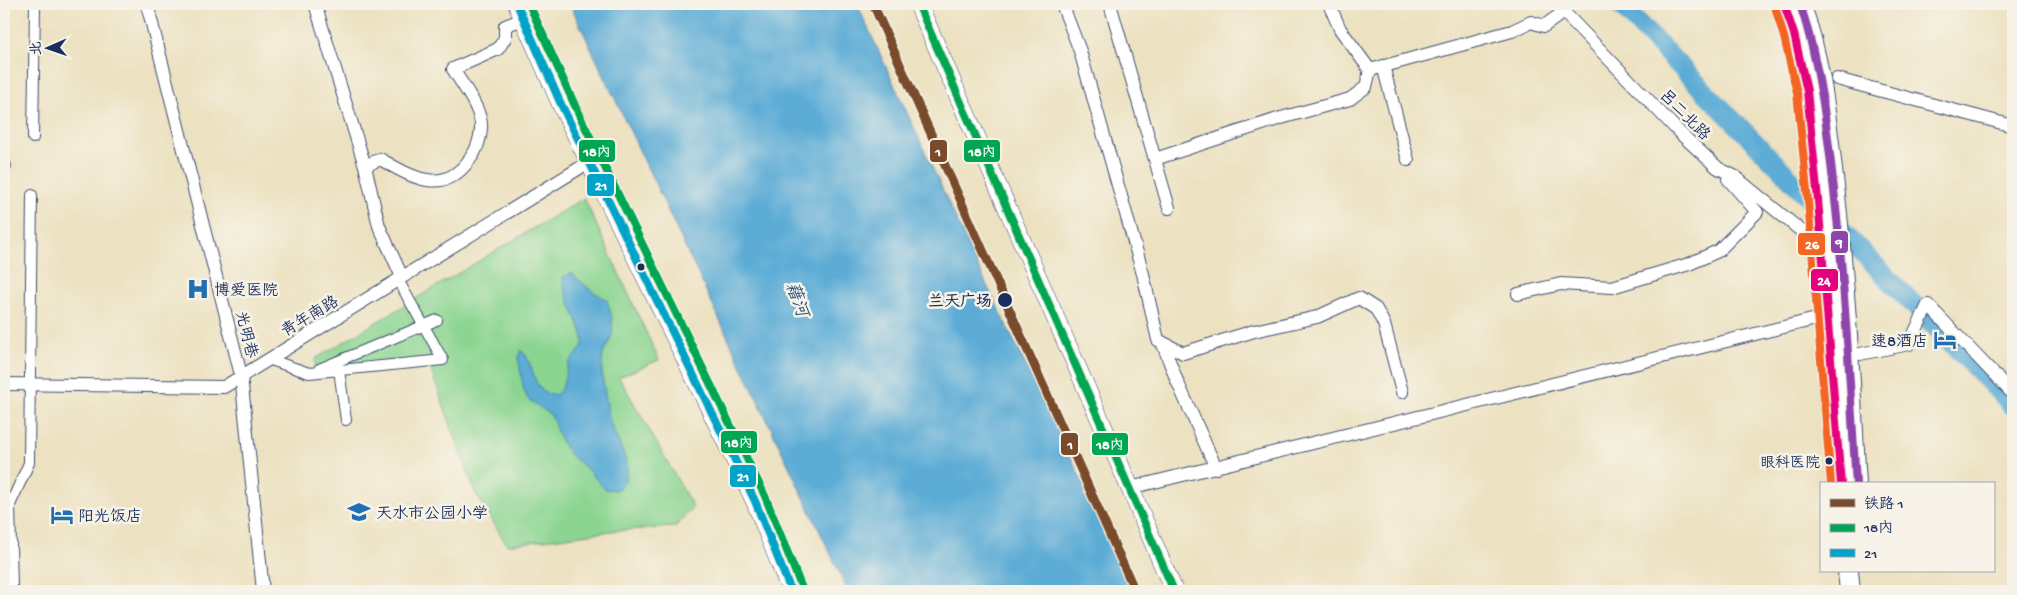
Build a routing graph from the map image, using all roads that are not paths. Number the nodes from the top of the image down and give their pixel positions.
1 (35, 4) edge
2 (147, 4) edge
3 (315, 4) edge
4 (918, 4) edge
5 (1062, 4) edge
6 (1110, 4) edge
7 (1329, 4) edge
8 (1784, 4) edge
9 (1800, 4) edge
10 (1560, 8) edge
11 (523, 9) edge
12 (1383, 66) junction
13 (1370, 70) junction
14 (1837, 79) dead end
15 (2013, 126) edge
16 (33, 138) dead end
17 (595, 159) junction
18 (1154, 159) junction
19 (1408, 160) dead end
20 (365, 166) junction
21 (1718, 168) junction
22 (32, 195) dead end
23 (1169, 208) dead end
24 (1804, 234) dead end
25 (400, 278) junction
26 (1518, 294) dead end
27 (437, 320) dead end
28 (1812, 320) dead end
29 (424, 325) junction
30 (1162, 342) junction
31 (1860, 354) dead end
32 (268, 359) junction
33 (339, 370) junction
34 (309, 373) junction
35 (241, 375) junction
36 (4, 384) edge
37 (29, 384) junction
38 (1402, 392) dead end
39 (2013, 394) edge
40 (346, 420) dead end
41 (1216, 468) junction
42 (1841, 482) edge
43 (1856, 482) edge
44 (1130, 488) junction
45 (1848, 572) edge
46 (1862, 572) edge
47 (12, 588) dead end
48 (263, 591) edge
49 (791, 591) edge
50 (803, 591) edge
51 (1174, 591) edge
52 (1850, 591) edge
53 (1863, 591) edge

1 - 16 street
2 - 35 street, 光明巷
3 - 20 street
4 - 44 main road
5 - 30 street
6 - 18 street
7 - 13 street
8 - 42 main road
9 - 43 main road
10 - 12 street
10 - 21 street, 吕二北路
11 - 17 main road
11 - 20 street
12 - 13 street
12 - 19 street
13 - 18 street
14 - 15 street
17 - 25 street, 青年南路
17 - 49 main road
17 - 50 main road
18 - 23 street
20 - 25 street
21 - 24 street, 吕二北路
21 - 26 street
22 - 37 street
25 - 29 street
25 - 32 street, 青年南路
27 - 29 street
28 - 41 street
29 - 33 street
29 - 34 street
30 - 38 street
30 - 41 street
31 - 39 street
32 - 34 street
32 - 35 street, 青年南路
33 - 34 street
33 - 40 street
35 - 37 street, 青年南路
35 - 48 street, 光明巷
36 - 37 street, 青年南路
37 - 47 street
41 - 44 street
44 - 51 main road
45 - 52 main road
46 - 53 main road

